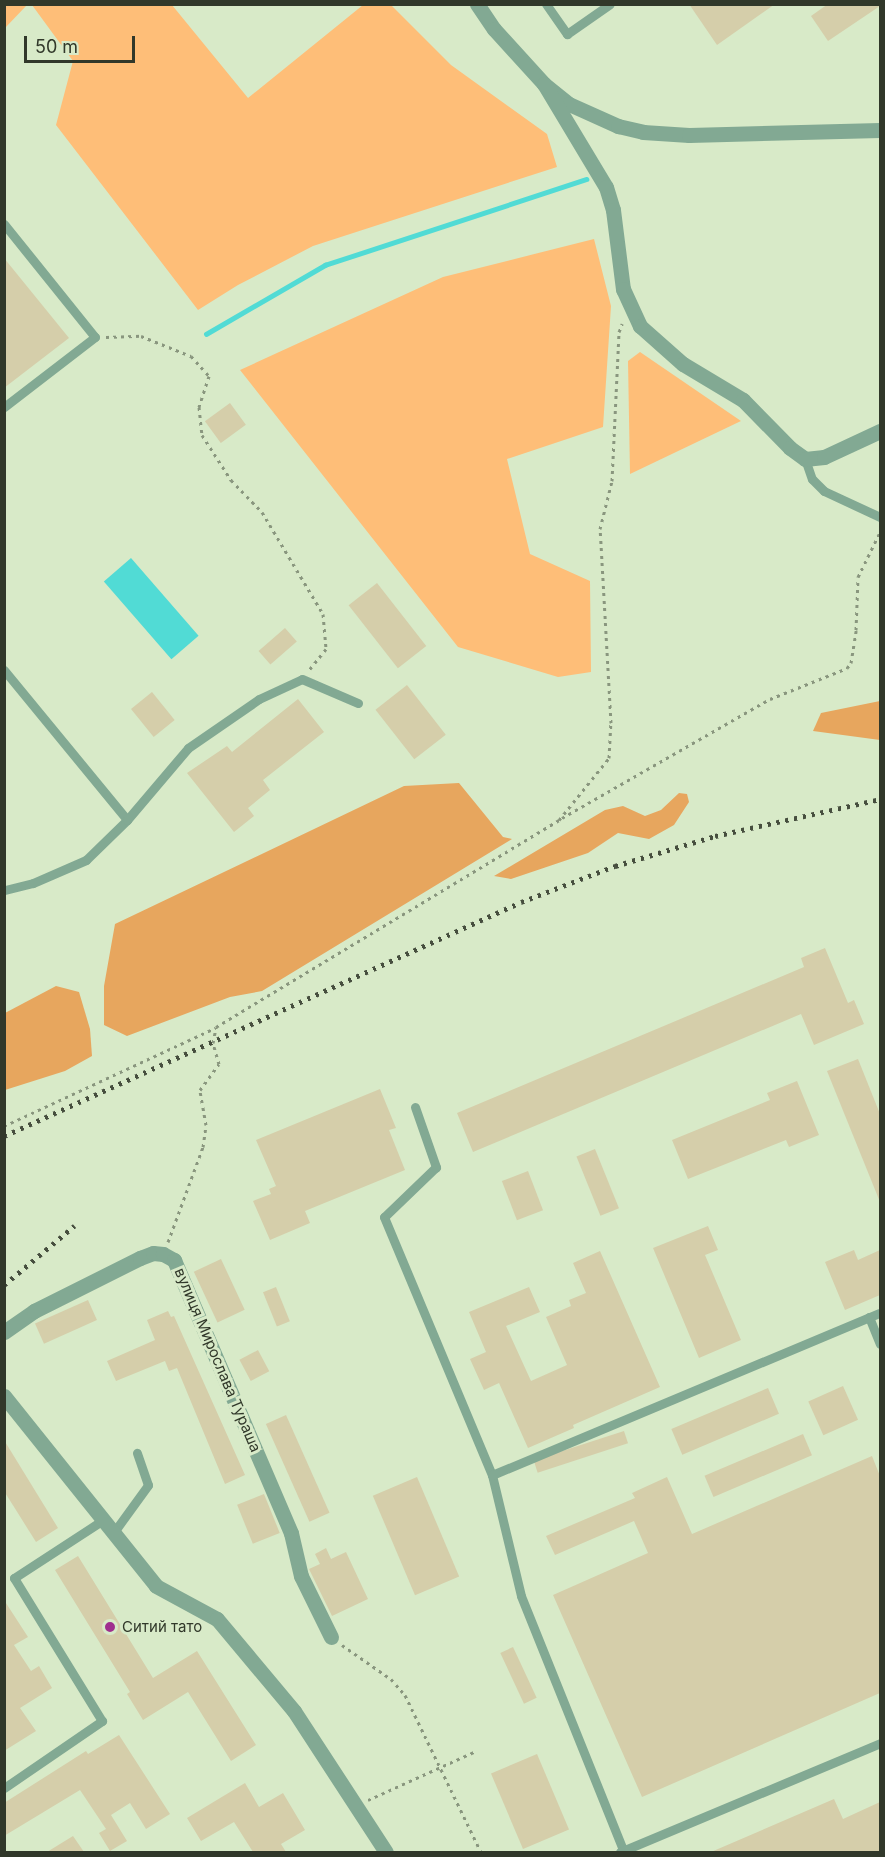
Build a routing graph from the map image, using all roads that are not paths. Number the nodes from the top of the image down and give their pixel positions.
1 (477, 4) edge
2 (546, 4) edge
3 (610, 4) edge
4 (544, 84) junction
5 (880, 130) edge
6 (4, 224) edge
7 (4, 407) edge
8 (880, 432) edge
9 (804, 459) junction
10 (880, 517) edge
11 (4, 670) edge
12 (358, 703) dead end
13 (127, 820) junction
14 (4, 890) edge
15 (415, 1107) dead end
16 (880, 1312) edge
17 (869, 1317) junction
18 (4, 1332) edge
19 (880, 1344) edge
20 (4, 1396) edge
21 (137, 1453) dead end
22 (492, 1475) junction
23 (103, 1520) junction
24 (114, 1532) junction
25 (331, 1638) road end
26 (880, 1743) edge
27 (4, 1788) edge
28 (386, 1852) edge
29 (622, 1852) edge

1 - 4 street
2 - 3 lane
4 - 5 street
4 - 9 street
6 - 7 lane
8 - 9 street
9 - 10 lane
11 - 13 lane
12 - 13 lane
13 - 14 lane
15 - 22 lane
16 - 17 lane
17 - 19 lane
17 - 22 lane
18 - 25 street, вулиця Мирослава Тураша
20 - 23 street
21 - 24 lane
22 - 29 lane
23 - 24 street
23 - 27 lane
24 - 28 street
26 - 29 lane

